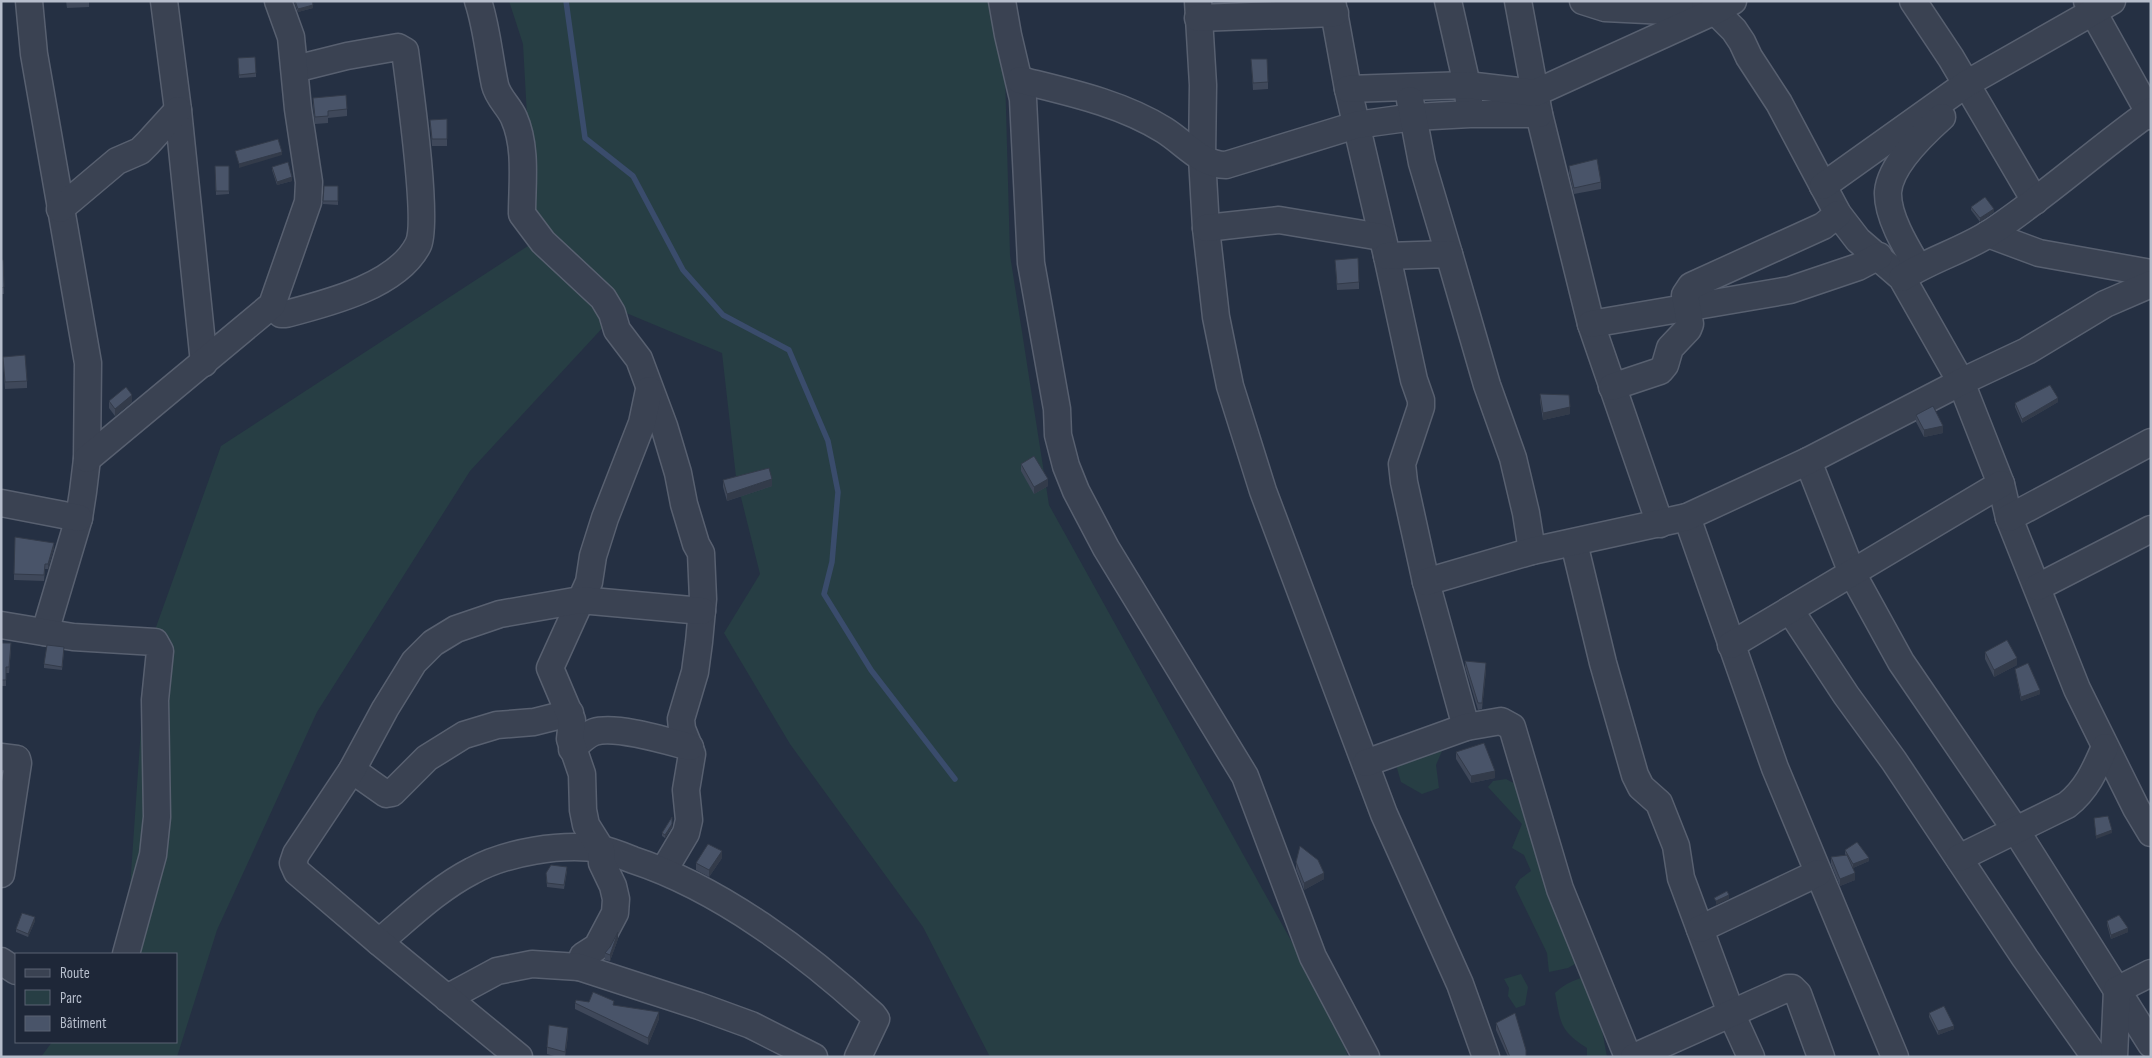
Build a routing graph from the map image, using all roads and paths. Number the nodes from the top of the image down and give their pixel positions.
1 (29, 1) edge
2 (164, 1) edge
3 (278, 1) edge
4 (478, 1) edge
5 (1002, 1) edge
6 (1448, 1) edge
7 (1518, 1) edge
8 (1583, 1) edge
9 (1691, 1) edge
10 (1913, 1) edge
11 (2097, 4) edge
12 (1718, 5) edge
13 (1333, 7) edge
14 (1198, 10) edge
15 (295, 69) junction
16 (1020, 80) junction
17 (1468, 85) junction
18 (1407, 86) junction
19 (1962, 86) junction
20 (1348, 89) junction
21 (1537, 103) junction
22 (178, 110) junction
23 (2150, 113) edge
24 (1470, 114) junction
25 (1414, 117) junction
26 (1356, 125) junction
27 (1202, 158) junction
28 (1823, 186) junction
29 (2035, 201) junction
30 (60, 209) junction
31 (1838, 214) junction
32 (1206, 228) junction
33 (1988, 234) junction
34 (1384, 246) junction
35 (1449, 254) junction
36 (1879, 256) junction
37 (1910, 273) junction
38 (2151, 273) edge
39 (2151, 284) edge
40 (272, 305) junction
41 (1686, 307) junction
42 (1591, 324) junction
43 (204, 363) junction
44 (1961, 382) junction
45 (1612, 387) junction
46 (649, 390) junction
47 (2151, 442) edge
48 (87, 459) junction
49 (1808, 461) junction
50 (2002, 484) junction
51 (1, 503) edge
52 (1687, 517) junction
53 (79, 518) junction
54 (2009, 518) junction
55 (1660, 524) junction
56 (2151, 529) edge
57 (1574, 543) junction
58 (1532, 551) junction
59 (1852, 573) junction
60 (1426, 582) junction
61 (2038, 587) junction
62 (580, 600) junction
63 (1790, 610) junction
64 (702, 611) junction
65 (1, 625) edge
66 (46, 632) junction
67 (1732, 645) junction
68 (570, 713) junction
69 (1466, 728) junction
70 (690, 747) junction
71 (2105, 747) junction
72 (572, 749) junction
73 (1, 757) edge
74 (1366, 763) junction
75 (352, 770) junction
76 (2015, 829) junction
77 (2151, 833) edge
78 (4, 836) edge
79 (601, 849) junction
80 (1959, 858) junction
81 (664, 870) junction
82 (1818, 873) junction
83 (1, 874) edge
84 (1700, 929) junction
85 (379, 942) junction
86 (126, 953) edge
87 (1, 961) edge
88 (579, 967) junction
89 (15, 970) edge
90 (2151, 973) edge
91 (2117, 990) junction
92 (447, 998) junction
93 (1732, 1013) junction
94 (2151, 1044) edge
95 (805, 1055) edge
96 (519, 1057) edge
97 (858, 1057) edge
98 (1366, 1057) edge
99 (1486, 1057) edge
100 (1628, 1057) edge
101 (1634, 1057) edge
102 (1751, 1057) edge
103 (1821, 1057) edge
104 (1894, 1057) edge
105 (2095, 1057) edge
106 (2114, 1057) edge

1 - 30 street
2 - 22 street
3 - 15 street
4 - 46 street
5 - 16 street
6 - 17 street
7 - 21 street
8 - 9 street
10 - 19 street
11 - 19 street
11 - 23 street
12 - 21 street
12 - 28 street
13 - 14 street
13 - 20 street
14 - 27 street
15 - 40 street
15 - 40 street
16 - 27 street
16 - 98 street
17 - 18 street
17 - 21 street
17 - 24 street
18 - 20 street
18 - 25 street
19 - 28 street
19 - 29 street
19 - 37 street
20 - 26 street
21 - 24 street
21 - 42 street
22 - 30 street
22 - 43 street
23 - 29 street
24 - 25 street
25 - 26 street
25 - 35 street
26 - 27 street
26 - 34 street
27 - 32 street
28 - 31 street
29 - 33 street
30 - 48 street
31 - 36 street
31 - 41 street
32 - 34 street
32 - 74 street
33 - 37 street
33 - 38 street
34 - 35 street
34 - 60 street
35 - 58 street
36 - 37 street
36 - 41 street
37 - 44 street
39 - 44 street
40 - 43 street
41 - 42 street
41 - 45 street
42 - 45 street
43 - 48 street
44 - 49 street
44 - 50 street
45 - 55 street
46 - 62 street
46 - 64 street
47 - 54 street
48 - 53 street
49 - 52 street
49 - 59 street
50 - 54 street
50 - 59 street
51 - 53 street
52 - 55 street
52 - 67 street
53 - 66 street
54 - 61 street
55 - 57 street
56 - 61 street
57 - 58 street
57 - 84 street
58 - 60 street
59 - 63 street
59 - 76 street
60 - 69 street
61 - 71 street
62 - 64 street
62 - 68 street
62 - 75 street
63 - 67 street
63 - 80 street
64 - 70 street
65 - 66 street
66 - 86 street
67 - 82 street
68 - 72 street
68 - 75 street
69 - 74 street
69 - 100 street
70 - 72 street
70 - 81 street
71 - 76 street
71 - 77 street
72 - 79 street
73 - 78 street
74 - 99 street
75 - 85 street
76 - 80 street
76 - 91 street
78 - 83 street
79 - 81 street
79 - 85 street
79 - 88 street
80 - 105 street
81 - 97 street
82 - 84 street
82 - 104 street
84 - 93 street
85 - 92 street
87 - 89 street
88 - 92 street
88 - 95 street
90 - 91 street
91 - 94 street
91 - 106 street
92 - 96 street
93 - 101 street
93 - 102 street
93 - 103 street

